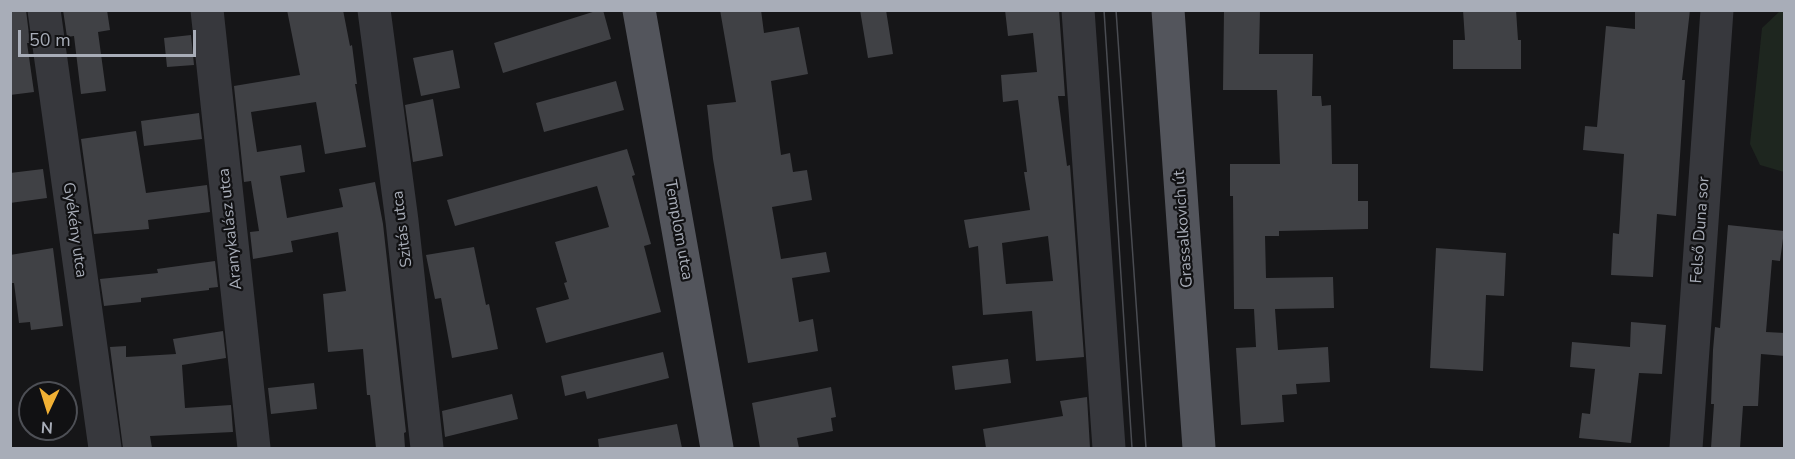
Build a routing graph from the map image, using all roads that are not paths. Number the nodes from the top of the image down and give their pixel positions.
1 (44, 10) edge
2 (207, 10) edge
3 (374, 10) edge
4 (639, 10) edge
5 (1078, 10) edge
6 (1168, 10) edge
7 (1717, 10) edge
8 (105, 448) edge
9 (254, 448) edge
10 (427, 448) edge
11 (717, 448) edge
12 (1109, 448) edge
13 (1199, 448) edge
14 (1686, 448) edge

1 - 8 street, Gyékény utca
2 - 9 street, Aranykalász utca
3 - 10 street, Szitás utca
4 - 11 main road, Templom utca
5 - 12 street
6 - 13 main road, Grassalkovich út
7 - 14 street, Felső Duna sor

